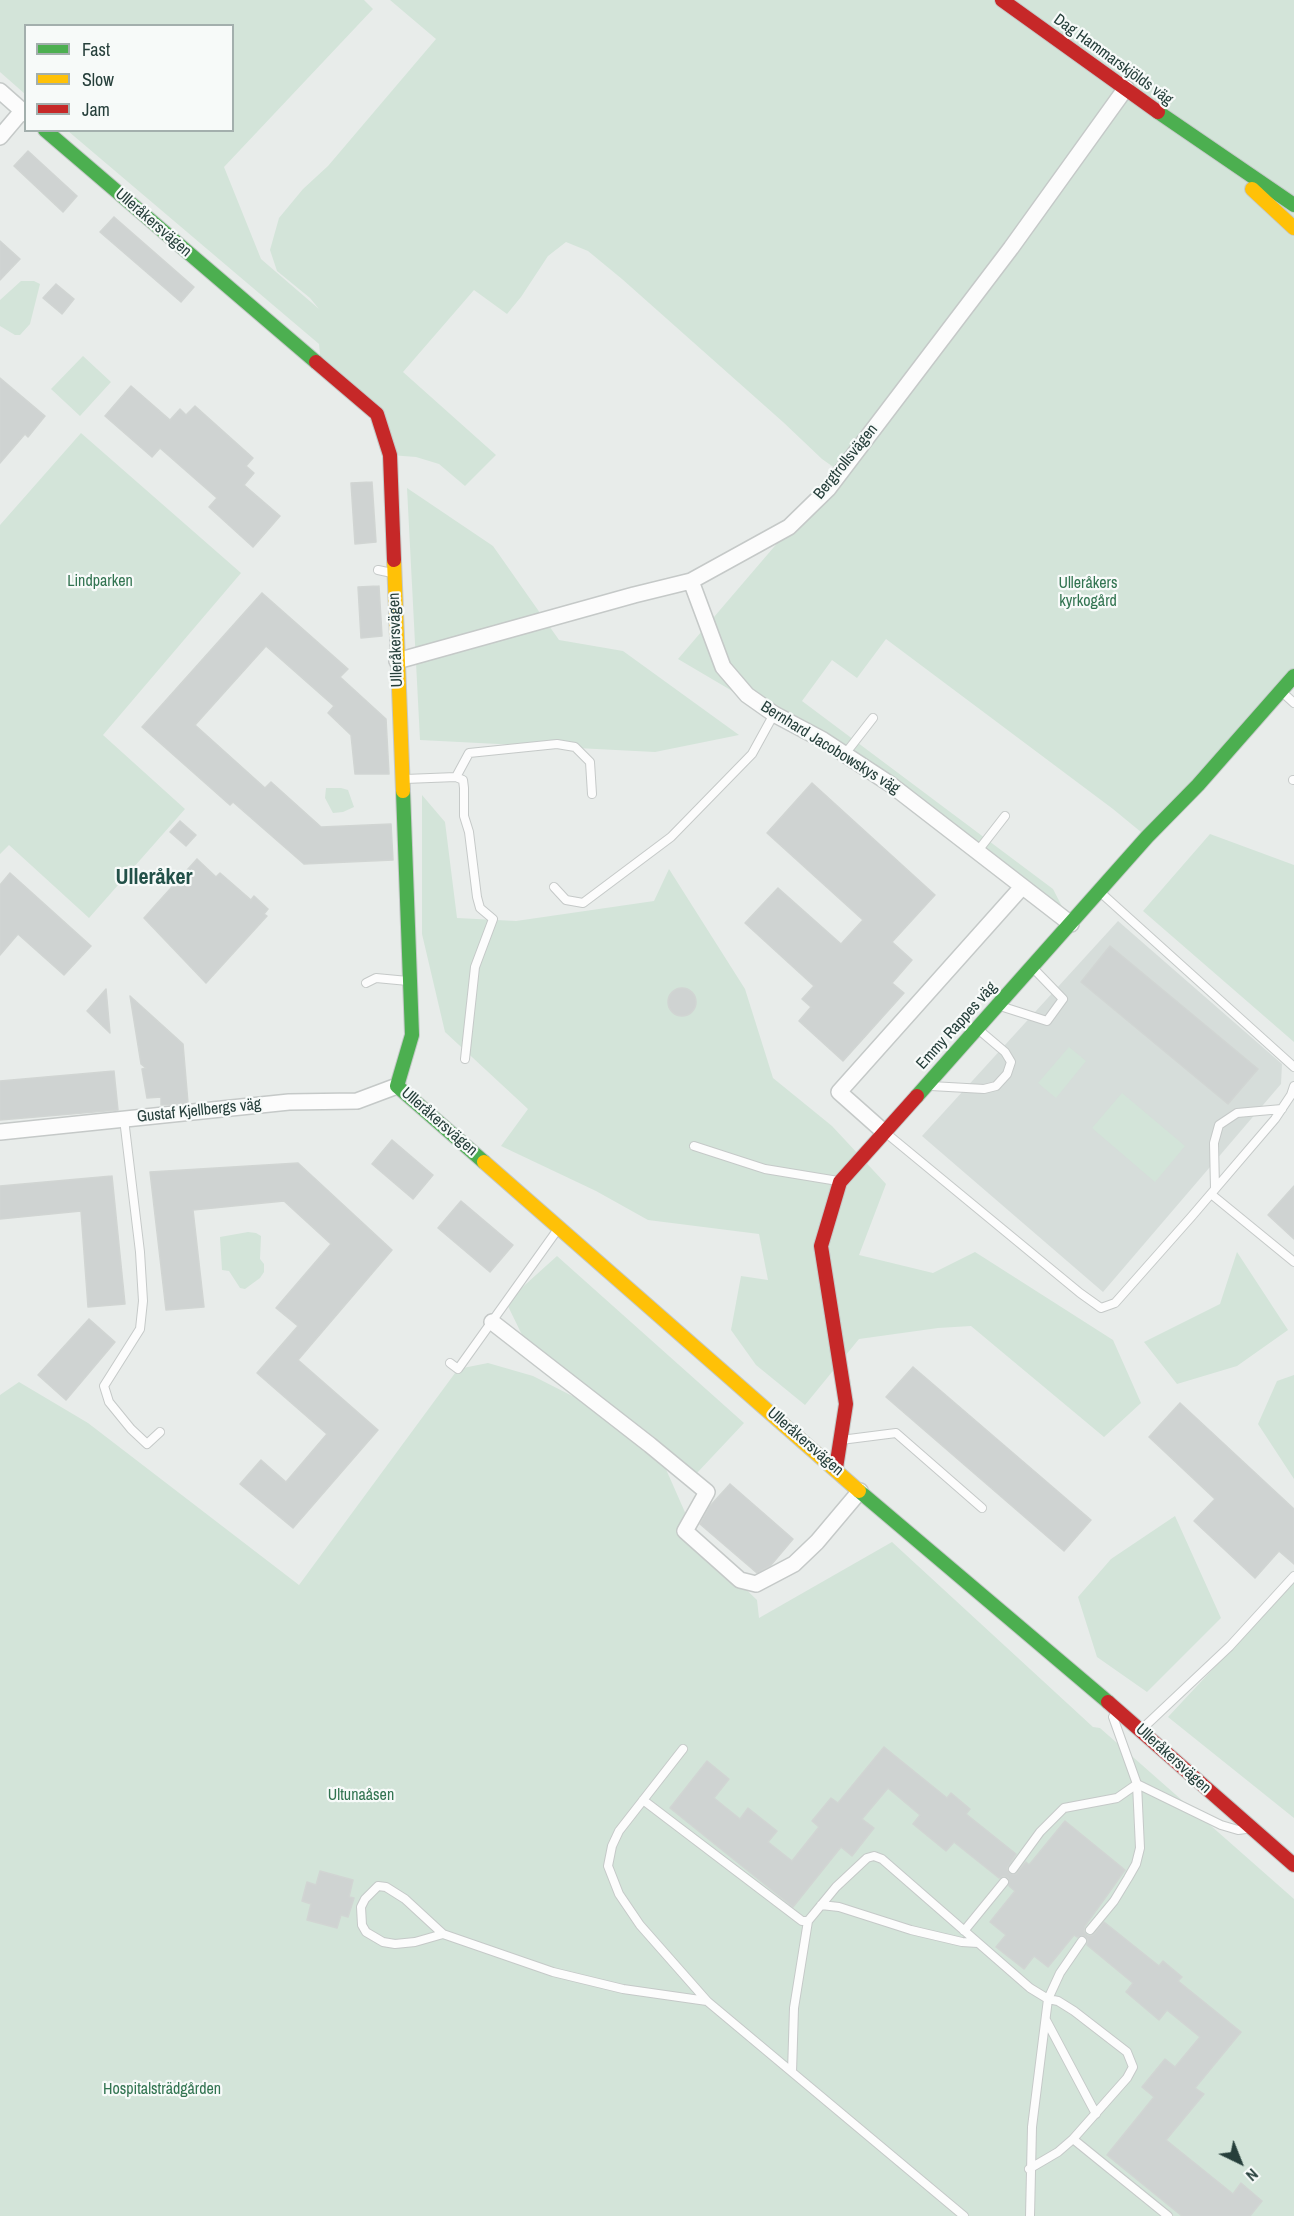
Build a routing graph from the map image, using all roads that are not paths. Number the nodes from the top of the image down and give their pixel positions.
1 (1002, 0) edge
2 (1126, 88) junction
3 (0, 91) edge
4 (24, 112) edge
5 (47, 132) edge
6 (0, 137) edge
7 (1205, 146) junction
8 (1294, 205) edge
9 (1294, 228) edge
10 (378, 570) dead end
11 (393, 574) junction
12 (691, 581) junction
13 (397, 661) junction
14 (1294, 676) edge
15 (1281, 691) junction
16 (1294, 703) edge
17 (774, 714) junction
18 (873, 718) dead end
19 (845, 754) junction
20 (456, 777) junction
21 (401, 779) junction
22 (592, 794) dead end
23 (1005, 816) dead end
24 (977, 852) junction
25 (1022, 886) junction
26 (554, 887) dead end
27 (1100, 892) junction
28 (1071, 924) junction
29 (1033, 967) junction
30 (410, 981) junction
31 (366, 983) dead end
32 (998, 1005) junction
33 (978, 1029) junction
34 (465, 1059) dead end
35 (1294, 1067) edge
36 (397, 1086) junction
37 (926, 1086) junction
38 (1294, 1086) edge
39 (1282, 1109) junction
40 (124, 1119) junction
41 (0, 1132) edge
42 (884, 1132) junction
43 (694, 1146) dead end
44 (840, 1182) junction
45 (1213, 1191) junction
46 (559, 1228) junction
47 (1294, 1262) edge
48 (492, 1322) junction
49 (450, 1363) dead end
50 (160, 1432) dead end
51 (840, 1440) junction
52 (836, 1468) junction
53 (860, 1491) junction
54 (982, 1508) dead end
55 (1294, 1576) edge
56 (1118, 1710) junction
57 (1141, 1730) junction
58 (683, 1749) dead end
59 (1137, 1784) junction
60 (643, 1800) junction
61 (1252, 1829) junction
62 (1294, 1865) edge
63 (1013, 1869) dead end
64 (1004, 1882) dead end
65 (821, 1905) junction
66 (808, 1921) junction
67 (1089, 1930) dead end
68 (964, 1931) junction
69 (443, 1934) junction
70 (1082, 1941) dead end
71 (978, 1943) junction
72 (1048, 1999) junction
73 (707, 2001) junction
74 (1045, 2019) junction
75 (792, 2072) junction
76 (1096, 2114) junction
77 (1073, 2139) junction
78 (1029, 2169) junction
79 (964, 2216) edge
80 (1030, 2216) edge
81 (1168, 2216) edge

1 - 2 street, Dag Hammarskjölds väg
2 - 7 street, Dag Hammarskjölds väg
2 - 12 street, Bergtrollsvägen
3 - 4 street
4 - 6 street
5 - 11 street, Ulleråkersvägen
7 - 8 street, Dag Hammarskjölds väg
7 - 9 street, Dag Hammarskjölds väg
10 - 11 lane
11 - 13 street, Ulleråkersvägen
12 - 13 street, Bergtrollsvägen
12 - 17 street, Bernhard Jacobowskys väg
13 - 21 street, Ulleråkersvägen
14 - 15 street, Emmy Rappes väg
15 - 16 lane
15 - 27 street, Emmy Rappes väg
17 - 19 street, Bernhard Jacobowskys väg
17 - 26 lane
18 - 19 lane
19 - 24 street, Bernhard Jacobowskys väg
20 - 21 lane
20 - 22 lane
20 - 34 lane
21 - 30 street, Ulleråkersvägen
23 - 24 lane
24 - 25 street, Bernhard Jacobowskys väg
25 - 28 street, Bernhard Jacobowskys väg
25 - 42 street
27 - 28 street, Emmy Rappes väg
27 - 35 lane
28 - 29 street, Emmy Rappes väg
29 - 32 street, Emmy Rappes väg
29 - 32 lane
30 - 31 lane
30 - 36 street, Ulleråkersvägen
32 - 33 street, Emmy Rappes väg
33 - 37 street, Emmy Rappes väg
33 - 37 lane
36 - 40 street, Gustaf Kjellbergs väg
36 - 46 street, Ulleråkersvägen
37 - 42 street, Emmy Rappes väg
38 - 39 lane
39 - 45 lane
39 - 45 lane
40 - 41 street, Gustaf Kjellbergs väg
40 - 50 lane
42 - 44 street, Emmy Rappes väg
42 - 45 lane
43 - 44 lane
44 - 51 street, Emmy Rappes väg
45 - 47 lane
46 - 48 lane
46 - 52 street, Ulleråkersvägen
48 - 49 lane
48 - 53 street
51 - 52 street, Emmy Rappes väg
51 - 54 lane
52 - 53 street, Ulleråkersvägen
53 - 56 street, Ulleråkersvägen
55 - 57 lane
56 - 57 street, Ulleråkersvägen
56 - 59 lane
57 - 61 street, Ulleråkersvägen
58 - 60 lane
59 - 61 lane
59 - 63 lane
59 - 67 lane
60 - 66 lane
60 - 73 lane
61 - 62 street, Ulleråkersvägen
64 - 68 lane
65 - 66 lane
65 - 68 lane
65 - 71 lane
66 - 75 lane
68 - 71 lane
69 - 69 lane
69 - 73 lane
70 - 72 lane
71 - 72 lane
72 - 74 lane
72 - 76 lane
73 - 75 lane
74 - 76 lane
74 - 78 lane
75 - 79 lane
76 - 77 lane
77 - 78 lane
77 - 81 lane
78 - 80 lane

